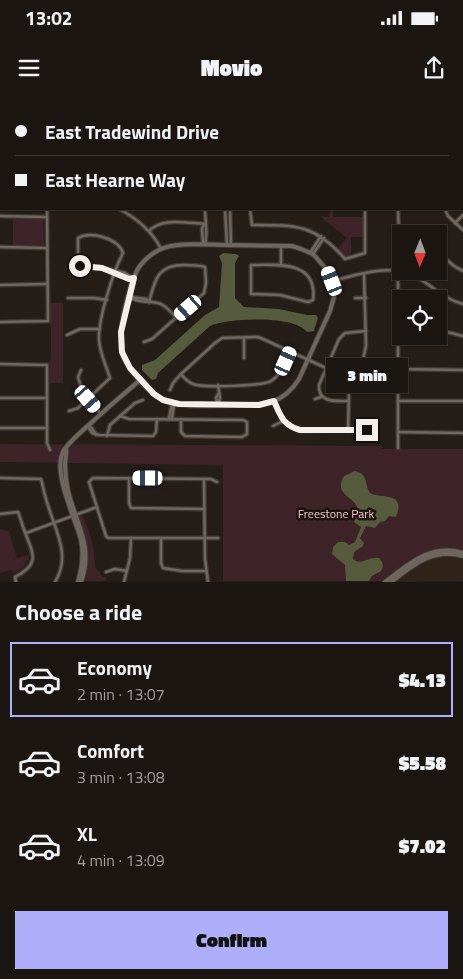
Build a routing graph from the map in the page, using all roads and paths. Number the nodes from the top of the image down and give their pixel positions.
1 (46, 210) edge
2 (124, 210) edge
3 (205, 210) edge
4 (225, 210) edge
5 (230, 210) edge
6 (250, 210) edge
7 (365, 210) edge
8 (398, 210) edge
9 (445, 210) edge
10 (463, 215) edge
11 (0, 216) edge
12 (47, 217) junction
13 (455, 223) junction
14 (205, 224) junction
15 (399, 225) edge
16 (463, 230) edge
17 (148, 231) junction
18 (323, 237) junction
19 (204, 245) junction
20 (229, 245) junction
21 (281, 246) junction
22 (0, 247) edge
23 (47, 248) junction
24 (161, 248) junction
25 (312, 254) junction
26 (448, 261) edge
27 (281, 265) junction
28 (392, 271) edge
29 (463, 271) edge
30 (114, 272) junction
31 (364, 274) junction
32 (134, 278) junction
33 (420, 280) edge
34 (332, 281) junction
35 (47, 284) junction
36 (0, 285) edge
37 (129, 297) junction
38 (68, 298) dead end
39 (355, 298) dead end
40 (366, 298) junction
41 (106, 300) junction
42 (149, 302) junction
43 (463, 304) edge
44 (176, 318) junction
45 (0, 322) edge
46 (100, 329) junction
47 (366, 331) junction
48 (447, 332) edge
49 (67, 335) dead end
50 (463, 336) edge
51 (244, 338) junction
52 (144, 342) dead end
53 (399, 345) edge
54 (290, 351) junction
55 (244, 358) dead end
56 (308, 360) junction
57 (0, 364) edge
58 (326, 368) junction
59 (81, 370) dead end
60 (398, 370) junction
61 (463, 370) edge
62 (180, 374) junction
63 (140, 380) junction
64 (352, 383) junction
65 (218, 385) junction
66 (364, 388) dead end
67 (170, 390) dead end
68 (321, 397) junction
69 (0, 398) edge
70 (47, 398) junction
71 (88, 399) junction
72 (315, 399) dead end
73 (143, 400) dead end
74 (274, 401) junction
75 (348, 401) junction
76 (398, 401) junction
77 (463, 401) edge
78 (173, 403) junction
79 (218, 405) junction
80 (69, 411) dead end
81 (101, 414) junction
82 (120, 416) junction
83 (157, 419) junction
84 (170, 419) junction
85 (181, 419) junction
86 (284, 421) junction
87 (88, 426) junction
88 (273, 426) dead end
89 (0, 428) edge
90 (47, 428) junction
91 (376, 428) dead end
92 (348, 431) junction
93 (398, 432) junction
94 (463, 432) edge
95 (106, 436) junction
96 (398, 448) dead end
97 (50, 450) dead end
98 (0, 478) edge
99 (129, 478) junction
100 (204, 479) junction
101 (217, 482) dead end
102 (97, 507) junction
103 (204, 509) junction
104 (0, 514) edge
105 (74, 516) junction
106 (54, 523) junction
107 (26, 533) junction
108 (131, 538) junction
109 (218, 538) dead end
110 (161, 539) junction
111 (204, 539) junction
112 (463, 552) edge
113 (463, 556) edge
114 (127, 571) junction
115 (206, 571) junction
116 (106, 572) dead end
117 (16, 582) edge
118 (55, 582) edge
119 (78, 582) edge
120 (82, 582) edge
121 (124, 582) edge
122 (208, 582) edge
123 (385, 582) edge
124 (392, 582) edge

1 - 12 street
2 - 17 street
3 - 14 street
4 - 20 street
5 - 20 street
6 - 18 street
7 - 18 street
8 - 15 street
9 - 13 street
10 - 13 street
11 - 12 street
12 - 23 street
13 - 16 street
14 - 17 street
14 - 19 street
17 - 24 street
18 - 25 street
19 - 20 street
19 - 24 street
20 - 21 street
21 - 25 street
21 - 27 street
22 - 23 street
23 - 35 street
24 - 32 street
25 - 34 street
26 - 29 street
27 - 27 street
28 - 31 street
30 - 30 street
30 - 32 street
30 - 41 street
31 - 34 street
31 - 40 street
32 - 37 street
33 - 43 street
34 - 56 street
35 - 36 street
35 - 45 street
37 - 42 street
37 - 63 street
38 - 41 street
39 - 40 street
40 - 47 street
41 - 46 street
42 - 44 street
42 - 44 street
44 - 52 street
46 - 49 street
46 - 71 street
47 - 58 street
47 - 64 street
48 - 50 street
51 - 54 street
51 - 55 street
51 - 62 street
53 - 60 street
54 - 56 street
54 - 65 street
56 - 58 street
56 - 74 street
57 - 70 street
58 - 68 street
59 - 71 street
60 - 61 street
60 - 76 street
62 - 65 street
62 - 67 street
63 - 78 street
63 - 81 street
64 - 66 street
64 - 75 street
65 - 79 street
68 - 72 street
68 - 75 street
69 - 70 street
70 - 90 street
71 - 80 street
71 - 81 street
73 - 82 street
74 - 79 street
74 - 86 street
75 - 92 street
76 - 77 street
76 - 93 street
78 - 79 street
78 - 84 street
81 - 87 street
82 - 83 street
82 - 95 street
83 - 84 street
83 - 95 street
84 - 85 street
85 - 85 street
86 - 88 street
86 - 92 street
87 - 95 street
87 - 105 street
89 - 90 street
90 - 97 street
91 - 92 street
93 - 94 street
93 - 96 street
98 - 106 street
99 - 100 street
99 - 102 street
99 - 103 street
100 - 101 street
100 - 103 street
102 - 105 street
102 - 108 street
103 - 111 street
104 - 107 street
105 - 106 street
105 - 119 street
105 - 120 street
106 - 107 street
106 - 118 street
107 - 117 street
108 - 110 street
108 - 114 street
109 - 111 street
110 - 111 street
110 - 115 street
111 - 115 street
112 - 123 street
113 - 124 street
114 - 116 street
114 - 121 street
115 - 122 street

